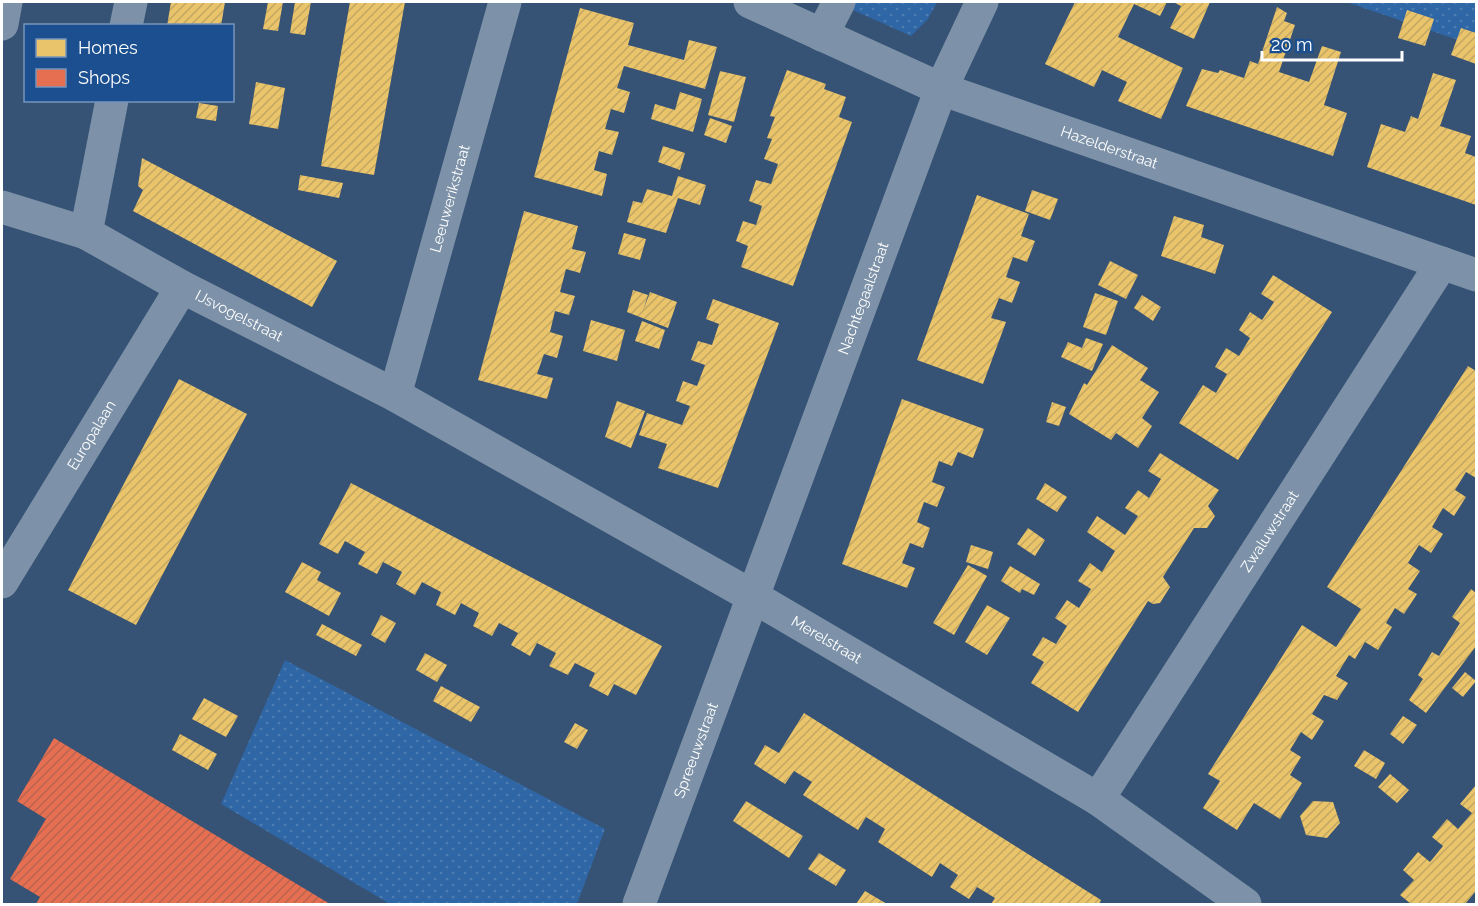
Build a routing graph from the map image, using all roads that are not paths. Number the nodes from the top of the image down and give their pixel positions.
1 (6, 2) edge
2 (131, 2) edge
3 (505, 2) edge
4 (750, 2) edge
5 (839, 2) edge
6 (982, 2) edge
7 (2, 24) edge
8 (126, 24) edge
9 (822, 35) junction
10 (941, 89) junction
11 (111, 102) edge
12 (2, 207) edge
13 (86, 233) junction
14 (1442, 263) junction
15 (1476, 275) edge
16 (182, 287) junction
17 (395, 395) junction
18 (2, 582) edge
19 (752, 596) junction
20 (1098, 799) junction
21 (639, 904) edge
22 (1245, 904) edge

1 - 7 street
2 - 8 street
3 - 17 street, Leeuwerikstraat
4 - 9 street, Hazelderstraat
5 - 9 street
6 - 10 street, Nachtegaalstraat
9 - 10 street, Hazelderstraat
10 - 14 street, Hazelderstraat
10 - 19 street, Nachtegaalstraat
11 - 13 street
12 - 13 street, IJsvogelstraat
13 - 16 street, IJsvogelstraat
14 - 15 street, Hazelderstraat
14 - 20 street, Zwaluwstraat
16 - 17 street, IJsvogelstraat
16 - 18 street, Europalaan
17 - 19 street, Merelstraat
19 - 20 street, Merelstraat
19 - 21 street, Spreeuwstraat
20 - 22 street, Merelstraat

